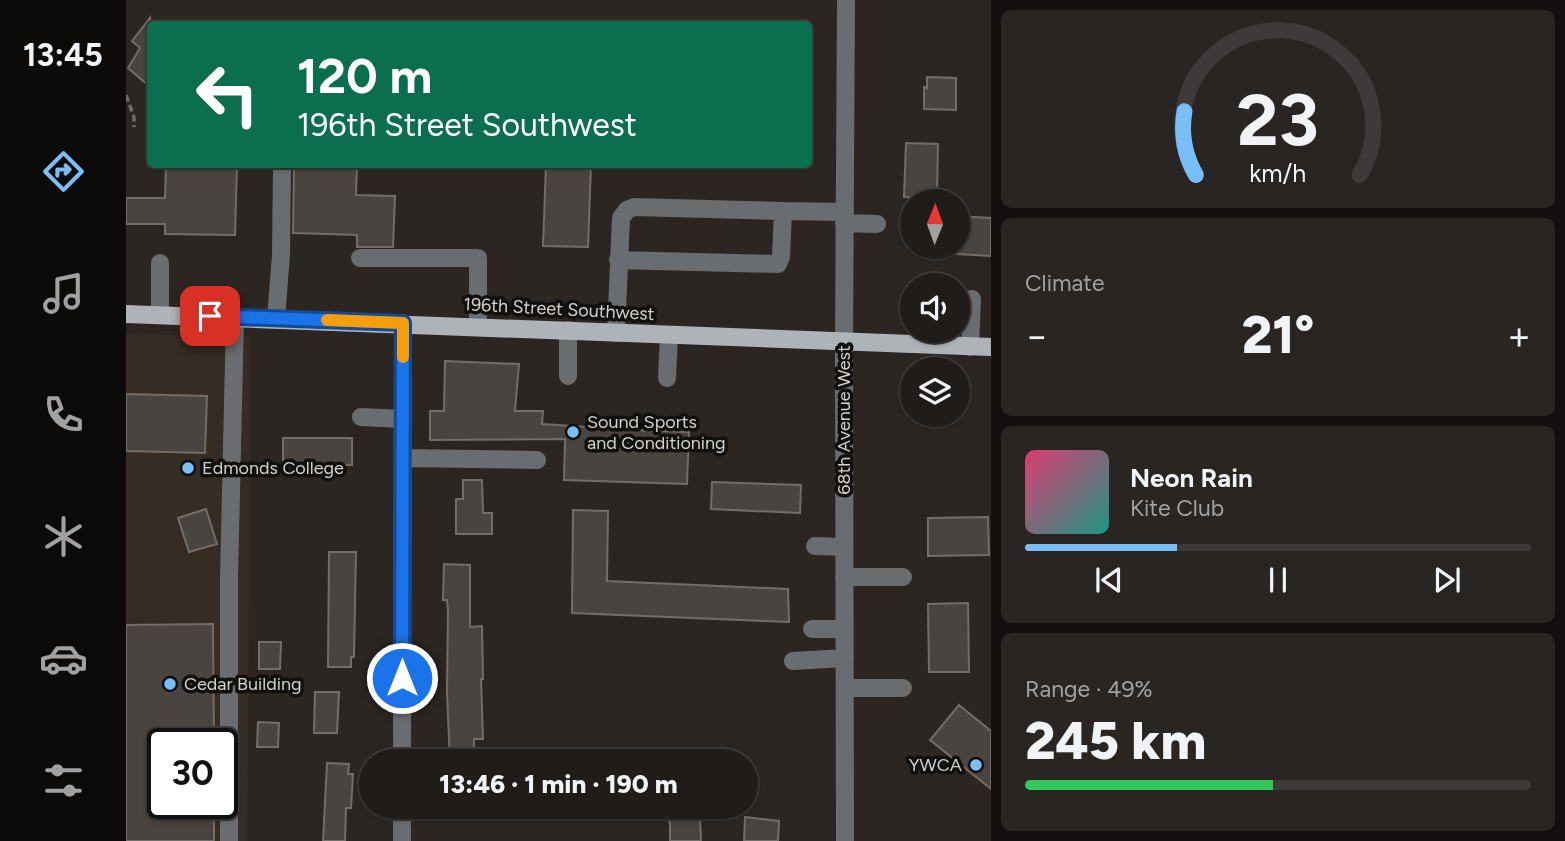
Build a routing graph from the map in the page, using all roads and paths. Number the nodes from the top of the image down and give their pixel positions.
1 (846, 0) edge
2 (126, 95) edge
3 (134, 127) dead end
4 (282, 168) edge
5 (783, 211) junction
6 (845, 218) junction
7 (877, 224) dead end
8 (360, 258) dead end
9 (618, 260) junction
10 (160, 263) dead end
11 (972, 299) dead end
12 (126, 314) edge
13 (160, 315) junction
14 (235, 317) junction
15 (276, 318) junction
16 (403, 323) junction
17 (478, 326) junction
18 (568, 330) junction
19 (616, 333) junction
20 (669, 335) junction
21 (844, 343) junction
22 (970, 347) junction
23 (991, 348) edge
24 (568, 376) dead end
25 (667, 378) dead end
26 (361, 417) dead end
27 (403, 419) junction
28 (403, 458) junction
29 (537, 460) dead end
30 (815, 546) dead end
31 (844, 547) junction
32 (844, 577) junction
33 (903, 577) dead end
34 (812, 629) dead end
35 (845, 629) junction
36 (845, 657) junction
37 (793, 661) dead end
38 (845, 688) junction
39 (903, 688) dead end
40 (402, 749) edge
41 (402, 819) edge
42 (229, 841) edge
43 (402, 841) edge
44 (845, 841) edge

1 - 6 street, 68th Avenue West
2 - 3 path
4 - 15 street
5 - 6 street
5 - 9 street
5 - 9 street
6 - 7 street
6 - 21 street, 68th Avenue West
8 - 17 street
9 - 19 street
10 - 13 street
11 - 22 street
12 - 13 main road, 196th Street Southwest
13 - 14 main road, 196th Street Southwest
14 - 15 main road, 196th Street Southwest
14 - 42 street
15 - 16 main road, 196th Street Southwest
16 - 17 main road, 196th Street Southwest
16 - 27 street
17 - 18 main road, 196th Street Southwest
18 - 19 main road, 196th Street Southwest
18 - 24 street
19 - 20 main road, 196th Street Southwest
20 - 21 main road, 196th Street Southwest
20 - 25 street
21 - 22 main road, 196th Street Southwest
21 - 31 street, 68th Avenue West
22 - 23 main road, 196th Street Southwest
26 - 27 street
27 - 28 street
28 - 29 street
28 - 40 street
30 - 31 street
31 - 32 street, 68th Avenue West
32 - 33 street
32 - 35 street, 68th Avenue West
34 - 35 street
35 - 36 street, 68th Avenue West
36 - 37 street
36 - 38 street, 68th Avenue West
38 - 39 street
38 - 44 street, 68th Avenue West
41 - 43 street

